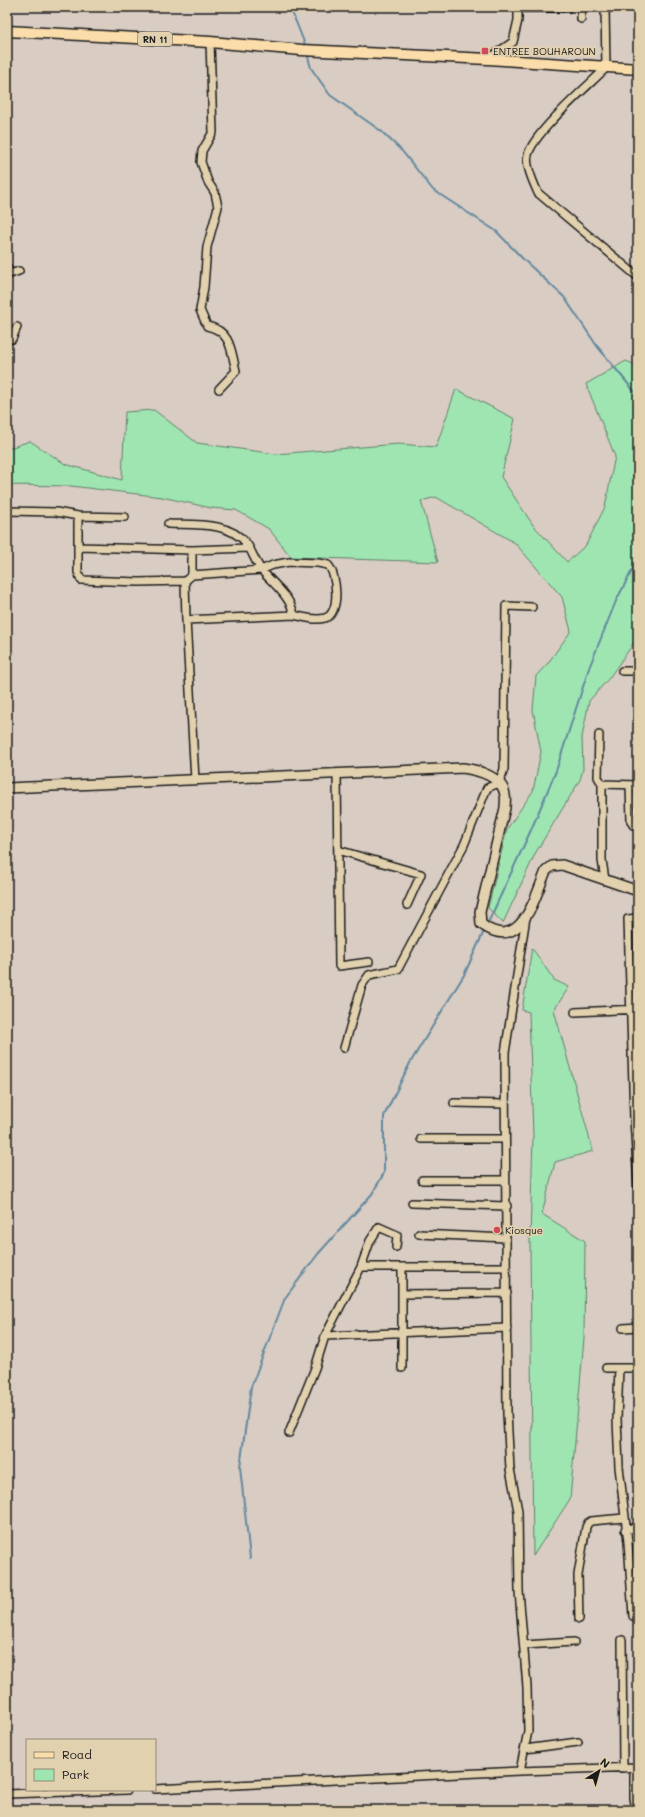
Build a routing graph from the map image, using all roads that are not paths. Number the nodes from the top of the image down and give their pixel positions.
1 (518, 7) edge
2 (544, 7) edge
3 (581, 7) edge
4 (605, 7) edge
5 (568, 8) edge
6 (581, 19) dead end
7 (7, 31) edge
8 (210, 42) junction
9 (488, 59) junction
10 (606, 68) junction
11 (638, 69) edge
12 (7, 267) edge
13 (19, 271) dead end
14 (638, 277) edge
15 (17, 327) dead end
16 (7, 339) edge
17 (219, 389) dead end
18 (7, 511) edge
19 (78, 516) junction
20 (125, 517) dead end
21 (168, 524) dead end
22 (78, 547) junction
23 (249, 548) junction
24 (192, 550) junction
25 (261, 570) junction
26 (192, 575) junction
27 (185, 581) junction
28 (532, 607) dead end
29 (294, 616) junction
30 (186, 620) junction
31 (622, 671) dead end
32 (638, 671) edge
33 (599, 735) dead end
34 (337, 774) junction
35 (195, 780) junction
36 (499, 783) junction
37 (602, 784) junction
38 (634, 785) edge
39 (7, 788) edge
40 (638, 826) edge
41 (338, 850) junction
42 (605, 880) junction
43 (638, 891) edge
44 (408, 904) dead end
45 (526, 917) junction
46 (638, 918) edge
47 (369, 962) dead end
48 (635, 1009) edge
49 (575, 1012) dead end
50 (344, 1048) dead end
51 (454, 1103) dead end
52 (505, 1104) junction
53 (636, 1119) edge
54 (421, 1139) dead end
55 (505, 1139) junction
56 (422, 1180) dead end
57 (506, 1180) junction
58 (638, 1186) edge
59 (412, 1203) dead end
60 (507, 1206) junction
61 (419, 1234) dead end
62 (506, 1238) junction
63 (396, 1247) dead end
64 (361, 1267) junction
65 (506, 1267) junction
66 (402, 1268) junction
67 (507, 1293) junction
68 (402, 1294) junction
69 (638, 1327) edge
70 (507, 1328) junction
71 (623, 1328) dead end
72 (402, 1332) junction
73 (325, 1336) junction
74 (402, 1368) dead end
75 (606, 1368) dead end
76 (619, 1368) junction
77 (638, 1368) edge
78 (289, 1433) dead end
79 (624, 1518) junction
80 (638, 1527) edge
81 (625, 1530) junction
82 (633, 1616) dead end
83 (579, 1619) dead end
84 (622, 1640) dead end
85 (574, 1642) dead end
86 (524, 1645) junction
87 (578, 1742) dead end
88 (525, 1749) junction
89 (636, 1767) edge
90 (623, 1768) junction
91 (520, 1771) junction
92 (156, 1789) edge
93 (97, 1791) edge
94 (7, 1794) edge
95 (636, 1810) edge

1 - 2 street
1 - 9 street
2 - 5 street
3 - 6 street
4 - 10 street
7 - 8 main road, RN 11
8 - 9 main road, RN 11
8 - 17 street
9 - 10 main road, RN 11
10 - 11 main road, RN 11
10 - 14 street
12 - 13 street
15 - 16 street
18 - 19 street
19 - 20 street
19 - 22 street
21 - 23 street
22 - 24 street
22 - 27 street
23 - 24 street
23 - 25 street
24 - 26 street
25 - 26 street
25 - 29 street
25 - 29 street
26 - 27 street
27 - 30 street
28 - 36 street
29 - 30 street
30 - 35 street
31 - 32 street
33 - 37 street
34 - 35 street
34 - 36 street
34 - 41 street
35 - 39 street
36 - 45 street
36 - 50 street
37 - 38 street
37 - 42 street
38 - 40 street
41 - 44 street
41 - 47 street
42 - 43 street
42 - 45 street
45 - 52 street
46 - 48 street
48 - 49 street
48 - 53 street
51 - 52 street
52 - 55 street
53 - 58 street
54 - 55 street
55 - 57 street
56 - 57 street
57 - 60 street
59 - 60 street
60 - 62 street
61 - 62 street
62 - 65 street
63 - 64 street
64 - 66 street
64 - 73 street
65 - 66 street
65 - 67 street
66 - 68 street
67 - 68 street
67 - 70 street
68 - 72 street
69 - 71 street
70 - 72 street
70 - 86 street
72 - 73 street
72 - 74 street
73 - 78 street
75 - 76 street
76 - 77 street
76 - 79 street
79 - 81 street
79 - 83 street
80 - 81 street
81 - 82 street
84 - 90 street
85 - 86 street
86 - 88 street
87 - 88 street
88 - 91 street
89 - 90 street
89 - 95 street
90 - 91 street
91 - 92 street
93 - 94 street

